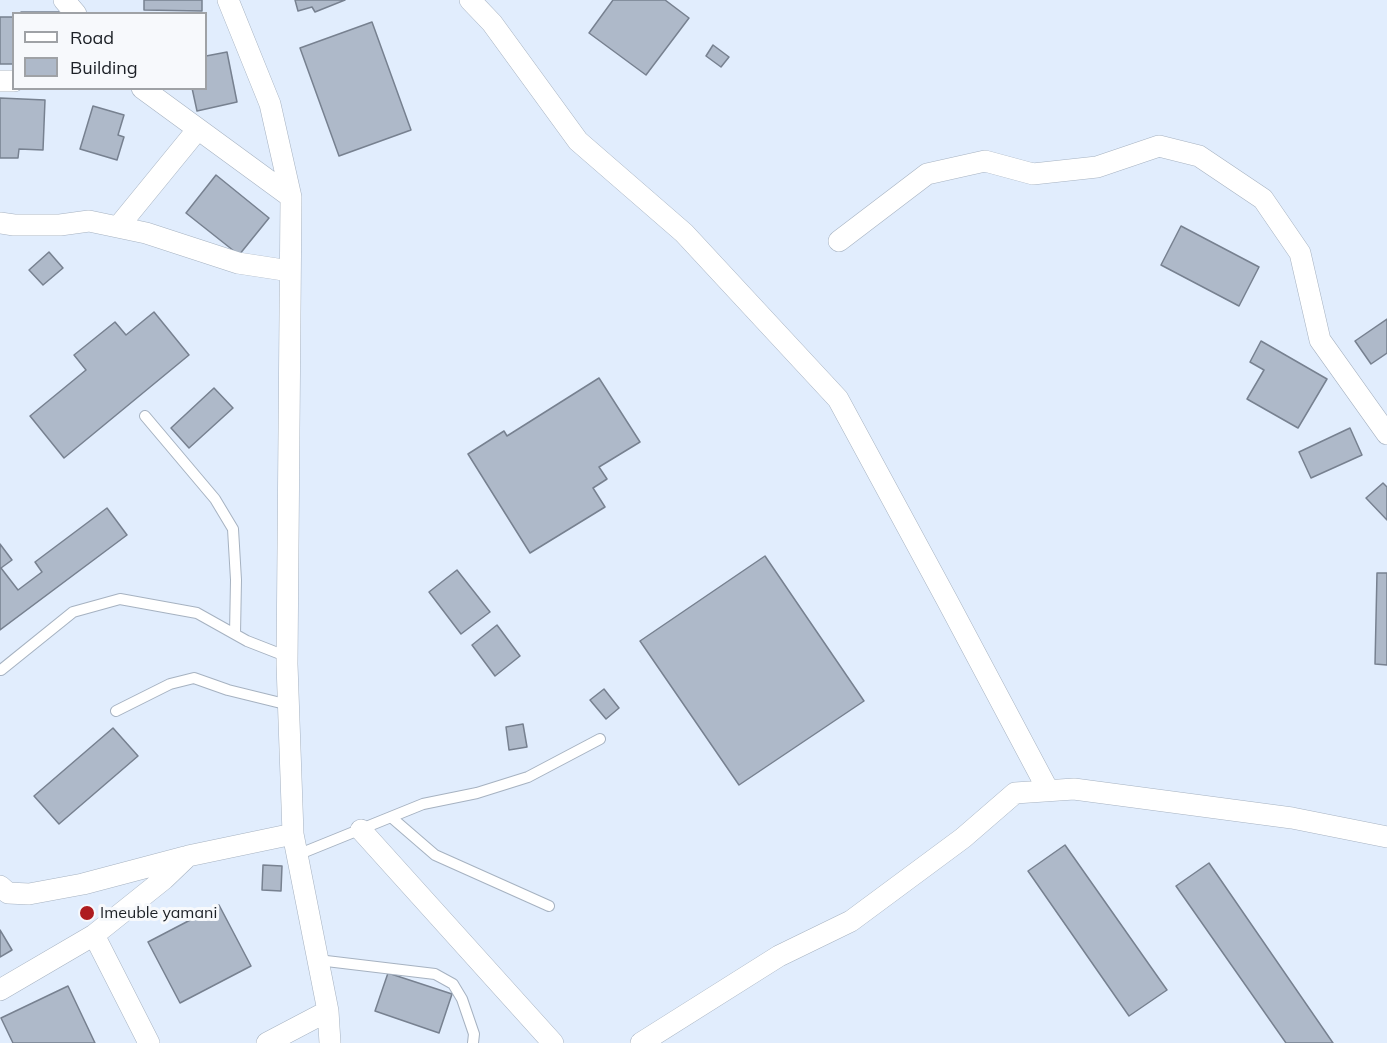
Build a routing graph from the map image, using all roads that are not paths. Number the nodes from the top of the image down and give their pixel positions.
1 (64, 0) edge
2 (228, 0) edge
3 (470, 0) edge
4 (74, 12) edge
5 (145, 90) edge
6 (198, 129) junction
7 (291, 197) junction
8 (0, 223) edge
9 (118, 227) junction
10 (839, 241) dead end
11 (290, 271) junction
12 (145, 416) dead end
13 (1387, 434) edge
14 (235, 634) junction
15 (288, 657) junction
16 (1, 670) edge
17 (289, 705) junction
18 (116, 711) dead end
19 (600, 739) dead end
20 (1048, 790) junction
21 (391, 817) junction
22 (361, 830) junction
23 (1387, 837) edge
24 (295, 844) junction
25 (188, 856) junction
26 (0, 885) edge
27 (549, 906) dead end
28 (94, 935) junction
29 (318, 960) junction
30 (0, 990) edge
31 (328, 1011) junction
32 (149, 1043) edge
33 (267, 1043) edge
34 (330, 1043) edge
35 (474, 1043) edge
36 (552, 1043) edge
37 (641, 1043) edge

1 - 4 street
2 - 7 street
3 - 20 street
5 - 6 street
6 - 7 street
6 - 9 street
7 - 11 street
8 - 9 street
9 - 11 street
10 - 13 street
11 - 15 street
12 - 14 lane
14 - 15 lane
14 - 16 lane
15 - 17 street
17 - 18 lane
17 - 24 street
19 - 21 lane
20 - 23 street
20 - 37 street
21 - 22 lane
21 - 27 lane
22 - 24 lane
22 - 36 street
24 - 25 street
24 - 29 street
25 - 26 street
25 - 28 street
28 - 30 street
28 - 32 street
29 - 31 street
29 - 35 lane
31 - 33 street
31 - 34 street

